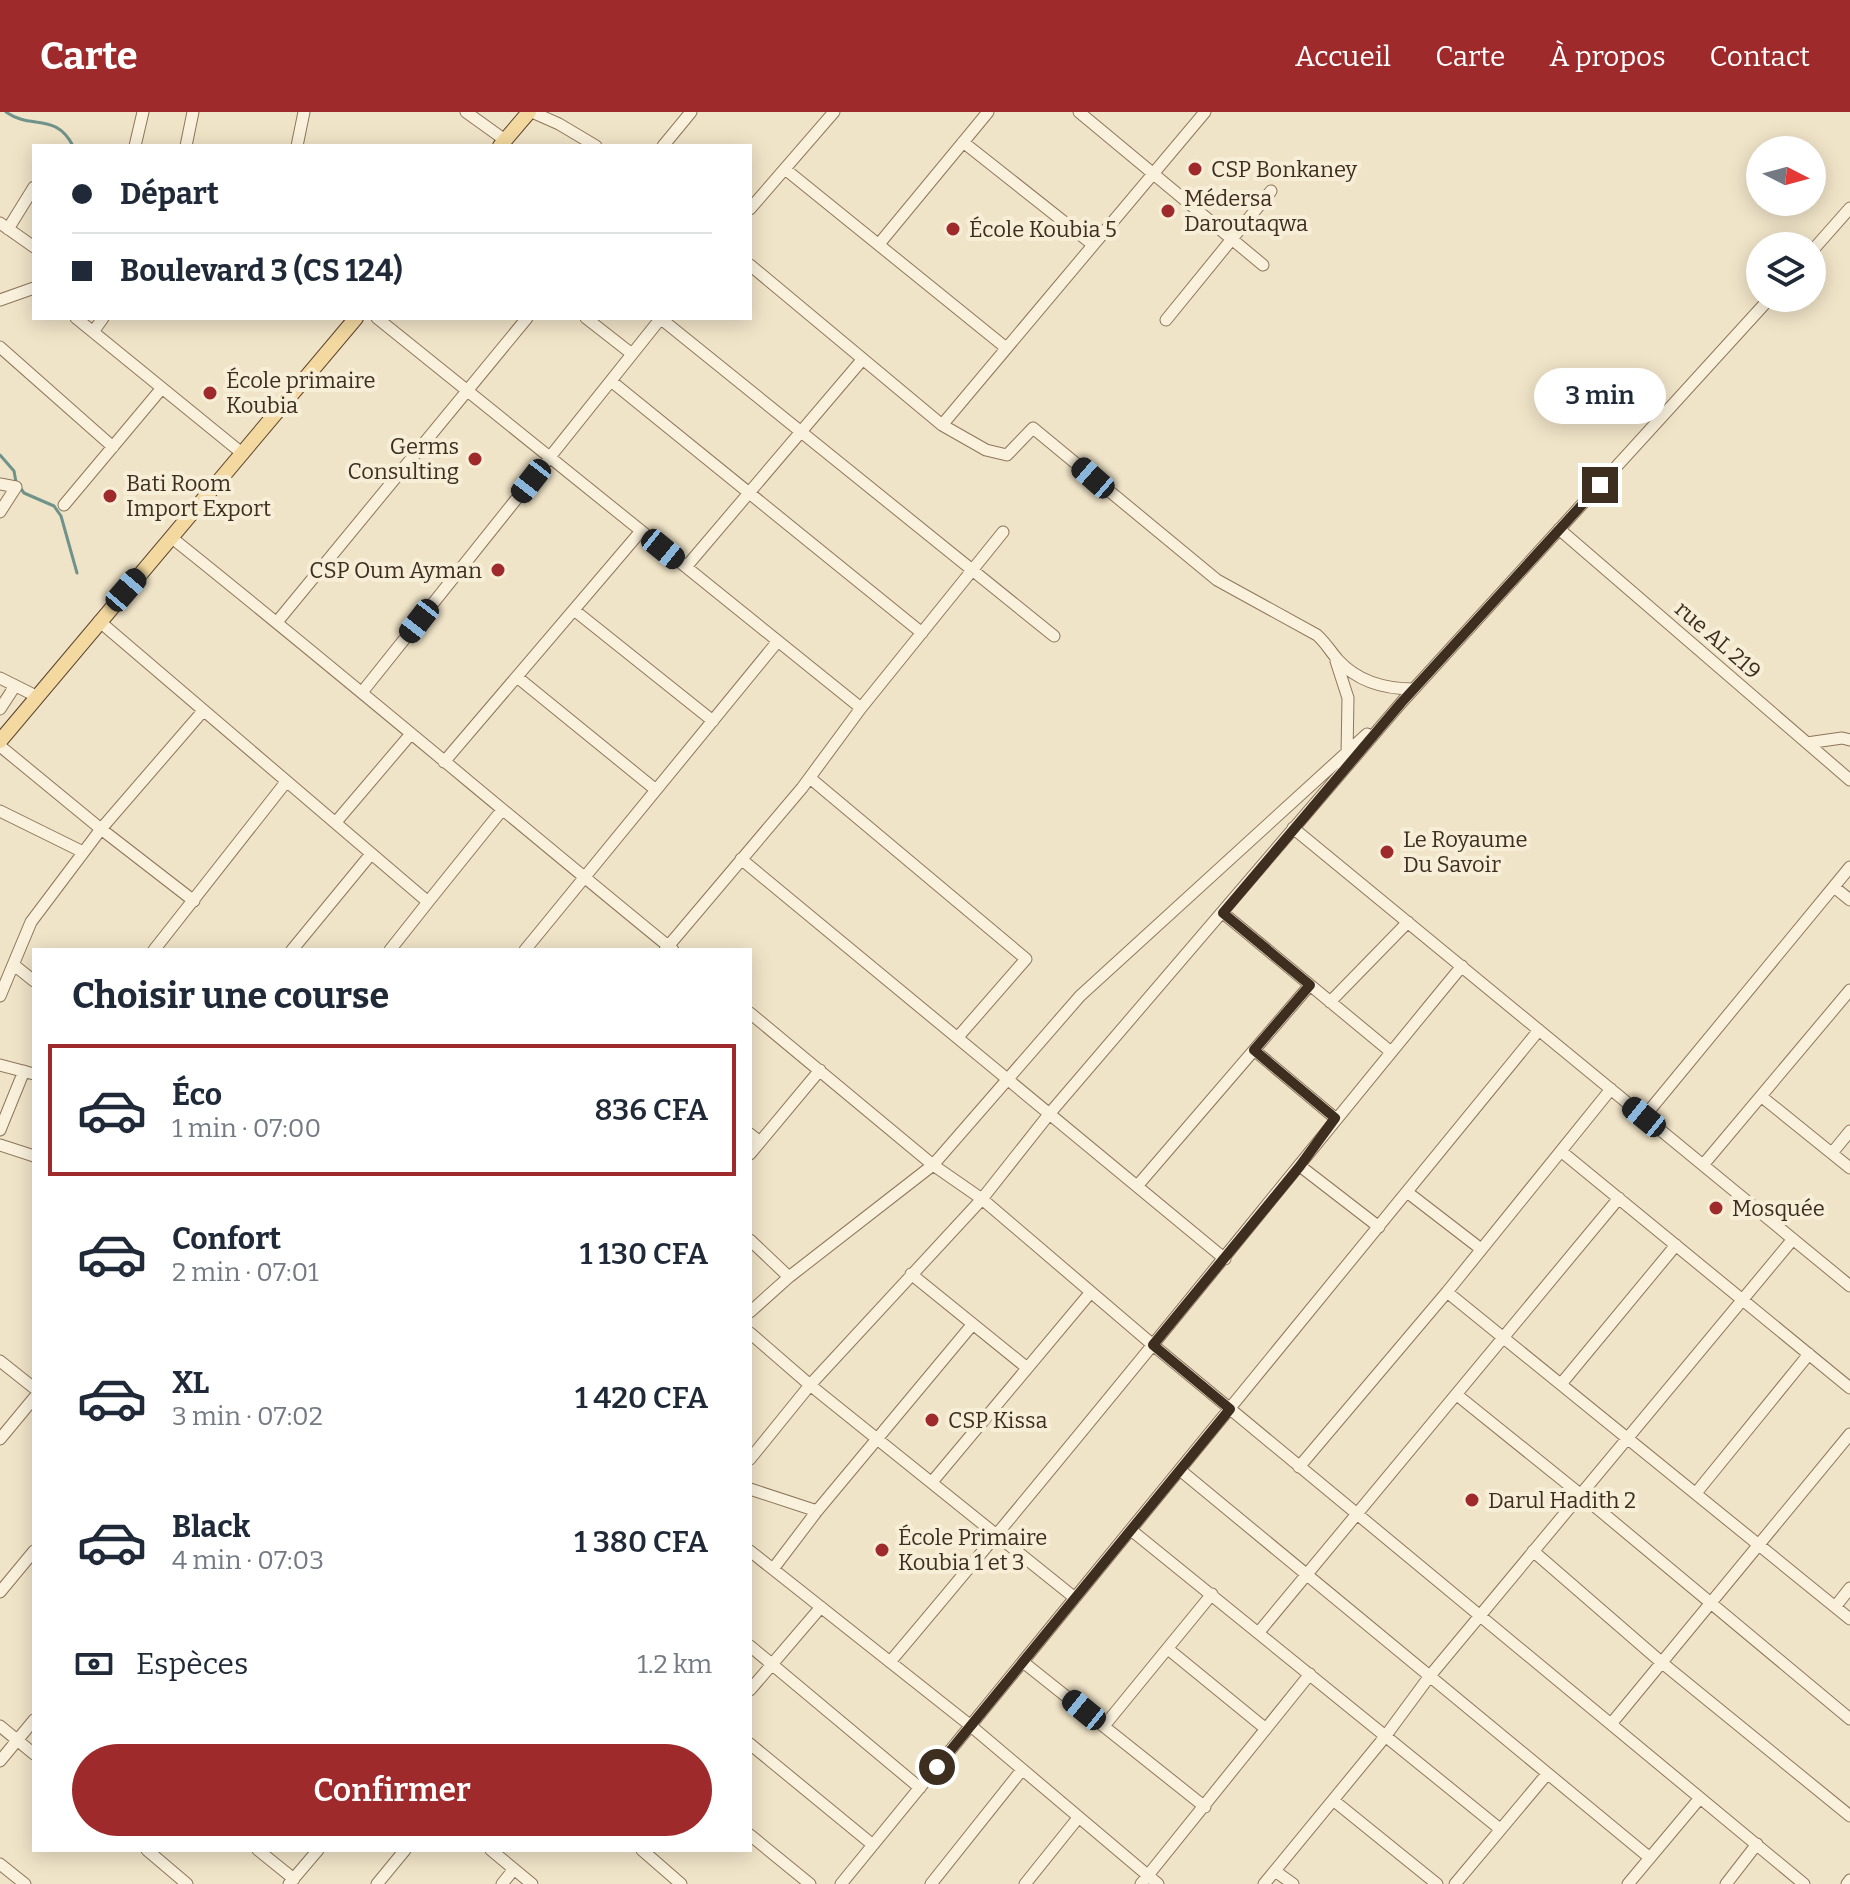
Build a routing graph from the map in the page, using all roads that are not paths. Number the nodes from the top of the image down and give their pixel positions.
1 (143, 112) edge
2 (193, 112) edge
3 (304, 112) edge
4 (466, 112) edge
5 (530, 112) edge
6 (691, 112) edge
7 (834, 112) edge
8 (988, 112) edge
9 (1079, 112) edge
10 (1205, 112) edge
11 (963, 142) junction
12 (503, 143) edge
13 (135, 144) edge
14 (186, 144) edge
15 (297, 144) edge
16 (593, 144) edge
17 (665, 144) edge
18 (785, 169) junction
19 (1153, 175) junction
20 (32, 190) edge
21 (1271, 191) dead end
22 (752, 207) edge
23 (1850, 208) edge
24 (4, 226) edge
25 (1826, 235) edge
26 (1232, 239) junction
27 (879, 244) junction
28 (1092, 244) junction
29 (32, 246) edge
30 (1263, 265) dead end
31 (752, 267) edge
32 (32, 289) edge
33 (0, 300) edge
34 (1757, 312) edge
35 (78, 320) edge
36 (102, 320) edge
37 (354, 320) edge
38 (380, 320) edge
39 (525, 320) edge
40 (589, 320) edge
41 (658, 320) edge
42 (662, 320) edge
43 (1166, 320) dead end
44 (93, 332) junction
45 (0, 347) edge
46 (1005, 347) junction
47 (632, 354) junction
48 (862, 360) junction
49 (611, 381) junction
50 (162, 388) junction
51 (467, 390) junction
52 (942, 425) junction
53 (799, 432) junction
54 (113, 447) junction
55 (243, 454) junction
56 (550, 457) junction
57 (0, 484) edge
58 (747, 492) junction
59 (64, 505) dead end
60 (0, 512) edge
61 (1559, 529) junction
62 (641, 531) junction
63 (1003, 532) dead end
64 (172, 538) junction
65 (686, 567) junction
66 (972, 570) junction
67 (574, 610) junction
68 (99, 621) junction
69 (277, 622) junction
70 (922, 633) junction
71 (1054, 636) dead end
72 (778, 641) junction
73 (1333, 653) junction
74 (517, 677) junction
75 (0, 678) edge
76 (15, 686) junction
77 (1414, 689) junction
78 (363, 691) junction
79 (38, 697) junction
80 (1401, 703) junction
81 (861, 708) junction
82 (0, 709) edge
83 (203, 711) junction
84 (713, 721) junction
85 (410, 735) junction
86 (1850, 740) edge
87 (0, 743) edge
88 (1807, 743) junction
89 (1348, 751) junction
90 (444, 762) junction
91 (1345, 768) junction
92 (810, 778) junction
93 (1850, 780) edge
94 (286, 782) junction
95 (656, 790) junction
96 (502, 810) junction
97 (0, 811) edge
98 (336, 822) junction
99 (1293, 828) junction
100 (101, 829) junction
101 (83, 852) junction
102 (371, 854) junction
103 (741, 859) junction
104 (1850, 867) edge
105 (584, 878) junction
106 (1834, 887) junction
107 (1850, 900) edge
108 (194, 901) junction
109 (428, 902) junction
110 (1223, 913) junction
111 (1408, 922) junction
112 (156, 948) edge
113 (294, 948) edge
114 (392, 948) edge
115 (527, 948) edge
116 (668, 948) edge
117 (670, 948) edge
118 (14, 965) junction
119 (1462, 966) junction
120 (32, 979) edge
121 (1310, 985) junction
122 (1850, 990) edge
123 (0, 996) edge
124 (1330, 1002) junction
125 (752, 1015) edge
126 (1539, 1030) junction
127 (958, 1037) junction
128 (1254, 1050) junction
129 (1391, 1052) junction
130 (0, 1065) edge
131 (820, 1070) junction
132 (29, 1072) edge
133 (1008, 1078) junction
134 (1611, 1089) junction
135 (1762, 1097) junction
136 (1050, 1113) junction
137 (1644, 1117) junction
138 (1335, 1118) junction
139 (0, 1130) edge
140 (1850, 1131) edge
141 (755, 1138) edge
142 (0, 1145) edge
143 (1562, 1152) junction
144 (1832, 1153) junction
145 (32, 1155) edge
146 (933, 1165) junction
147 (1703, 1165) junction
148 (1300, 1166) junction
149 (1850, 1168) edge
150 (1138, 1185) junction
151 (1407, 1192) junction
152 (1619, 1198) junction
153 (982, 1199) junction
154 (1379, 1227) junction
155 (1793, 1239) junction
156 (752, 1242) edge
157 (1676, 1245) junction
158 (1481, 1249) junction
159 (1225, 1259) junction
160 (911, 1274) junction
161 (789, 1277) junction
162 (1850, 1286) edge
163 (1091, 1292) junction
164 (1447, 1292) junction
165 (1741, 1298) junction
166 (752, 1310) edge
167 (972, 1325) junction
168 (752, 1335) edge
169 (1503, 1338) junction
170 (1153, 1345) junction
171 (1809, 1354) junction
172 (0, 1361) edge
173 (1026, 1367) junction
174 (1561, 1384) junction
175 (810, 1385) junction
176 (32, 1386) edge
177 (1850, 1388) edge
178 (1457, 1395) junction
179 (32, 1400) edge
180 (1230, 1409) junction
181 (1850, 1434) edge
182 (1627, 1437) junction
183 (0, 1439) edge
184 (877, 1439) junction
185 (752, 1457) edge
186 (1299, 1467) junction
187 (1180, 1470) junction
188 (932, 1482) junction
189 (752, 1490) edge
190 (1696, 1493) junction
191 (1580, 1494) junction
192 (817, 1511) junction
193 (1357, 1515) junction
194 (1131, 1530) junction
195 (997, 1536) junction
196 (1760, 1543) junction
197 (1533, 1551) junction
198 (32, 1553) edge
199 (752, 1553) edge
200 (773, 1569) junction
201 (1306, 1577) junction
202 (1850, 1588) edge
203 (0, 1592) edge
204 (1212, 1594) junction
205 (1075, 1598) junction
206 (1710, 1603) junction
207 (821, 1607) junction
208 (1835, 1607) junction
209 (1480, 1616) junction
210 (1850, 1619) edge
211 (1259, 1632) junction
212 (752, 1648) edge
213 (1168, 1649) junction
214 (890, 1662) junction
215 (1023, 1662) junction
216 (1661, 1662) junction
217 (772, 1663) junction
218 (1310, 1674) junction
219 (1429, 1677) junction
220 (752, 1688) edge
221 (1850, 1719) edge
222 (32, 1722) edge
223 (1611, 1724) junction
224 (0, 1726) edge
225 (971, 1726) junction
226 (1104, 1726) junction
227 (1266, 1729) junction
228 (1384, 1738) junction
229 (18, 1740) junction
230 (752, 1746) edge
231 (32, 1752) edge
232 (0, 1761) edge
233 (1021, 1771) junction
234 (1547, 1774) junction
235 (920, 1788) junction
236 (1700, 1798) junction
237 (1333, 1800) junction
238 (1205, 1807) junction
239 (1850, 1816) edge
240 (1078, 1818) junction
241 (1500, 1829) junction
242 (752, 1837) edge
243 (1757, 1844) junction
244 (873, 1845) junction
245 (149, 1852) edge
246 (260, 1852) edge
247 (316, 1852) edge
248 (403, 1852) edge
249 (493, 1852) edge
250 (644, 1852) edge
251 (1650, 1858) junction
252 (0, 1864) edge
253 (514, 1869) junction
254 (1275, 1871) junction
255 (1144, 1880) edge
256 (291, 1881) edge
257 (25, 1884) edge
258 (187, 1884) edge
259 (377, 1884) edge
260 (502, 1884) edge
261 (532, 1884) edge
262 (681, 1884) edge
263 (810, 1884) edge
264 (842, 1884) edge
265 (931, 1884) edge
266 (1025, 1884) edge
267 (1158, 1884) edge
268 (1264, 1884) edge
269 (1293, 1884) edge
270 (1437, 1884) edge
271 (1455, 1884) edge
272 (1628, 1884) edge
273 (1726, 1884) edge
274 (1804, 1884) edge

1 - 13 street
2 - 14 street
3 - 15 street
4 - 12 street
5 - 12 main road
5 - 16 street
6 - 17 street
7 - 18 street
8 - 11 street
9 - 19 street
10 - 19 street
11 - 27 street
11 - 28 street
18 - 22 street
18 - 27 street
19 - 26 street
19 - 28 street
20 - 24 street
21 - 26 street
23 - 25 street
24 - 29 street
26 - 30 street
26 - 43 street
27 - 46 street
28 - 46 street
31 - 48 street
32 - 33 street
34 - 61 street
35 - 44 street
36 - 44 street
37 - 55 main road
38 - 51 street
39 - 51 street
40 - 47 street
41 - 47 street
42 - 53 street
44 - 50 street
45 - 54 street
46 - 52 street
47 - 49 street
48 - 52 street
48 - 53 street
49 - 56 street
49 - 58 street
50 - 54 street
50 - 55 street
51 - 56 street
51 - 69 street
52 - 73 street
53 - 58 street
53 - 66 street
54 - 59 street
55 - 64 main road
56 - 62 street
56 - 78 street
57 - 60 street
58 - 65 street
58 - 70 street
61 - 77 street
61 - 88 street, rue AL 219
62 - 65 street
62 - 67 street
63 - 66 street
64 - 68 main road
64 - 69 street
65 - 72 street
66 - 70 street
66 - 71 street
67 - 74 street
67 - 84 street
68 - 79 main road
68 - 83 street
69 - 78 street
70 - 81 street
72 - 81 street
72 - 84 street
73 - 77 street
73 - 89 street
74 - 90 street
74 - 95 street
75 - 76 street
76 - 79 street
76 - 82 street
77 - 80 street
78 - 85 street
79 - 87 main road
80 - 89 street
80 - 91 street
81 - 92 street
83 - 94 street
83 - 100 street
84 - 95 street
85 - 90 street
85 - 98 street
86 - 88 street
87 - 100 street
88 - 93 street, rue AL 219
89 - 91 street
89 - 133 street
90 - 96 street
91 - 99 street
92 - 103 street
92 - 127 street
94 - 98 street
94 - 108 street
95 - 105 street
96 - 105 street
96 - 109 street
97 - 101 street
98 - 102 street
99 - 110 street
99 - 111 street
100 - 101 street
100 - 108 street
101 - 118 street
102 - 109 street
102 - 113 street
103 - 117 street
103 - 127 street
104 - 106 street
105 - 115 street
105 - 116 street
106 - 107 street
106 - 137 street
108 - 112 street
109 - 114 street
110 - 121 street
110 - 136 street
111 - 119 street
111 - 124 street
118 - 120 street
118 - 123 street
119 - 126 street
119 - 129 street
121 - 124 street
121 - 128 street
122 - 135 street
124 - 129 street
125 - 131 street
126 - 134 street
126 - 151 street
127 - 133 street
128 - 138 street
128 - 150 street
129 - 138 street
130 - 132 street
131 - 141 street
131 - 146 street
132 - 139 street
133 - 136 street
133 - 146 street
134 - 137 street
134 - 143 street
135 - 144 street
135 - 147 street
136 - 150 street
136 - 153 street
137 - 147 street
138 - 148 street
140 - 144 street
142 - 145 street
143 - 152 street
143 - 158 street
144 - 149 street
146 - 153 street
146 - 161 street
147 - 155 street
148 - 154 street
148 - 159 street
150 - 159 street
151 - 154 street
151 - 158 street
152 - 157 street
152 - 169 street
153 - 160 street
153 - 163 street
154 - 180 street
155 - 162 street
155 - 165 street
156 - 161 street
157 - 165 street
157 - 174 street
158 - 164 street
159 - 170 street
160 - 167 street
160 - 175 street
161 - 166 street
163 - 170 street
163 - 173 street
164 - 169 street
164 - 186 street
165 - 171 street
165 - 182 street
167 - 173 street
167 - 184 street
168 - 175 street
169 - 174 street
169 - 178 street
170 - 180 street
170 - 195 street
171 - 177 street
171 - 190 street
172 - 176 street
173 - 188 street
174 - 182 street
175 - 184 street
175 - 185 street
178 - 191 street
178 - 193 street
179 - 183 street
180 - 186 street
180 - 187 street
181 - 196 street
182 - 190 street
182 - 191 street
184 - 188 street
184 - 192 street
186 - 193 street
187 - 194 street
187 - 201 street
188 - 195 street
189 - 192 street
190 - 196 street
191 - 197 street
191 - 206 street
192 - 200 street
193 - 201 street
193 - 209 street
194 - 204 street
194 - 205 street
195 - 205 street
195 - 214 street
196 - 206 street
196 - 208 street
197 - 209 street
197 - 216 street
198 - 203 street
199 - 200 street
200 - 207 street
201 - 211 street
201 - 219 street
202 - 208 street
204 - 211 street
204 - 213 street
205 - 215 street
206 - 216 street
206 - 221 street
207 - 214 street
207 - 217 street
208 - 210 street
209 - 219 street
209 - 223 street
211 - 218 street
212 - 217 street
213 - 226 street
213 - 227 street
214 - 225 street
215 - 225 street
215 - 226 street
216 - 223 street
216 - 239 street
217 - 220 street
217 - 235 street
218 - 227 street
218 - 228 street
219 - 228 street
219 - 234 street
222 - 229 street
223 - 236 street
224 - 229 street
225 - 233 street
225 - 235 street
226 - 238 street
227 - 238 street
228 - 237 street
228 - 241 street
229 - 231 street
229 - 232 street
230 - 244 street
233 - 240 street
233 - 265 street
234 - 241 street
234 - 251 street
235 - 244 street
236 - 243 street
236 - 251 street
237 - 254 street
237 - 270 street
238 - 255 street
240 - 255 street
240 - 266 street
241 - 271 street
242 - 263 street
243 - 273 street
243 - 274 street
244 - 264 street
245 - 258 street
246 - 256 street
247 - 256 street
248 - 259 street
249 - 253 street
250 - 262 street
251 - 272 street
252 - 257 street
253 - 260 street
253 - 261 street
254 - 268 street
254 - 269 street
255 - 267 street

